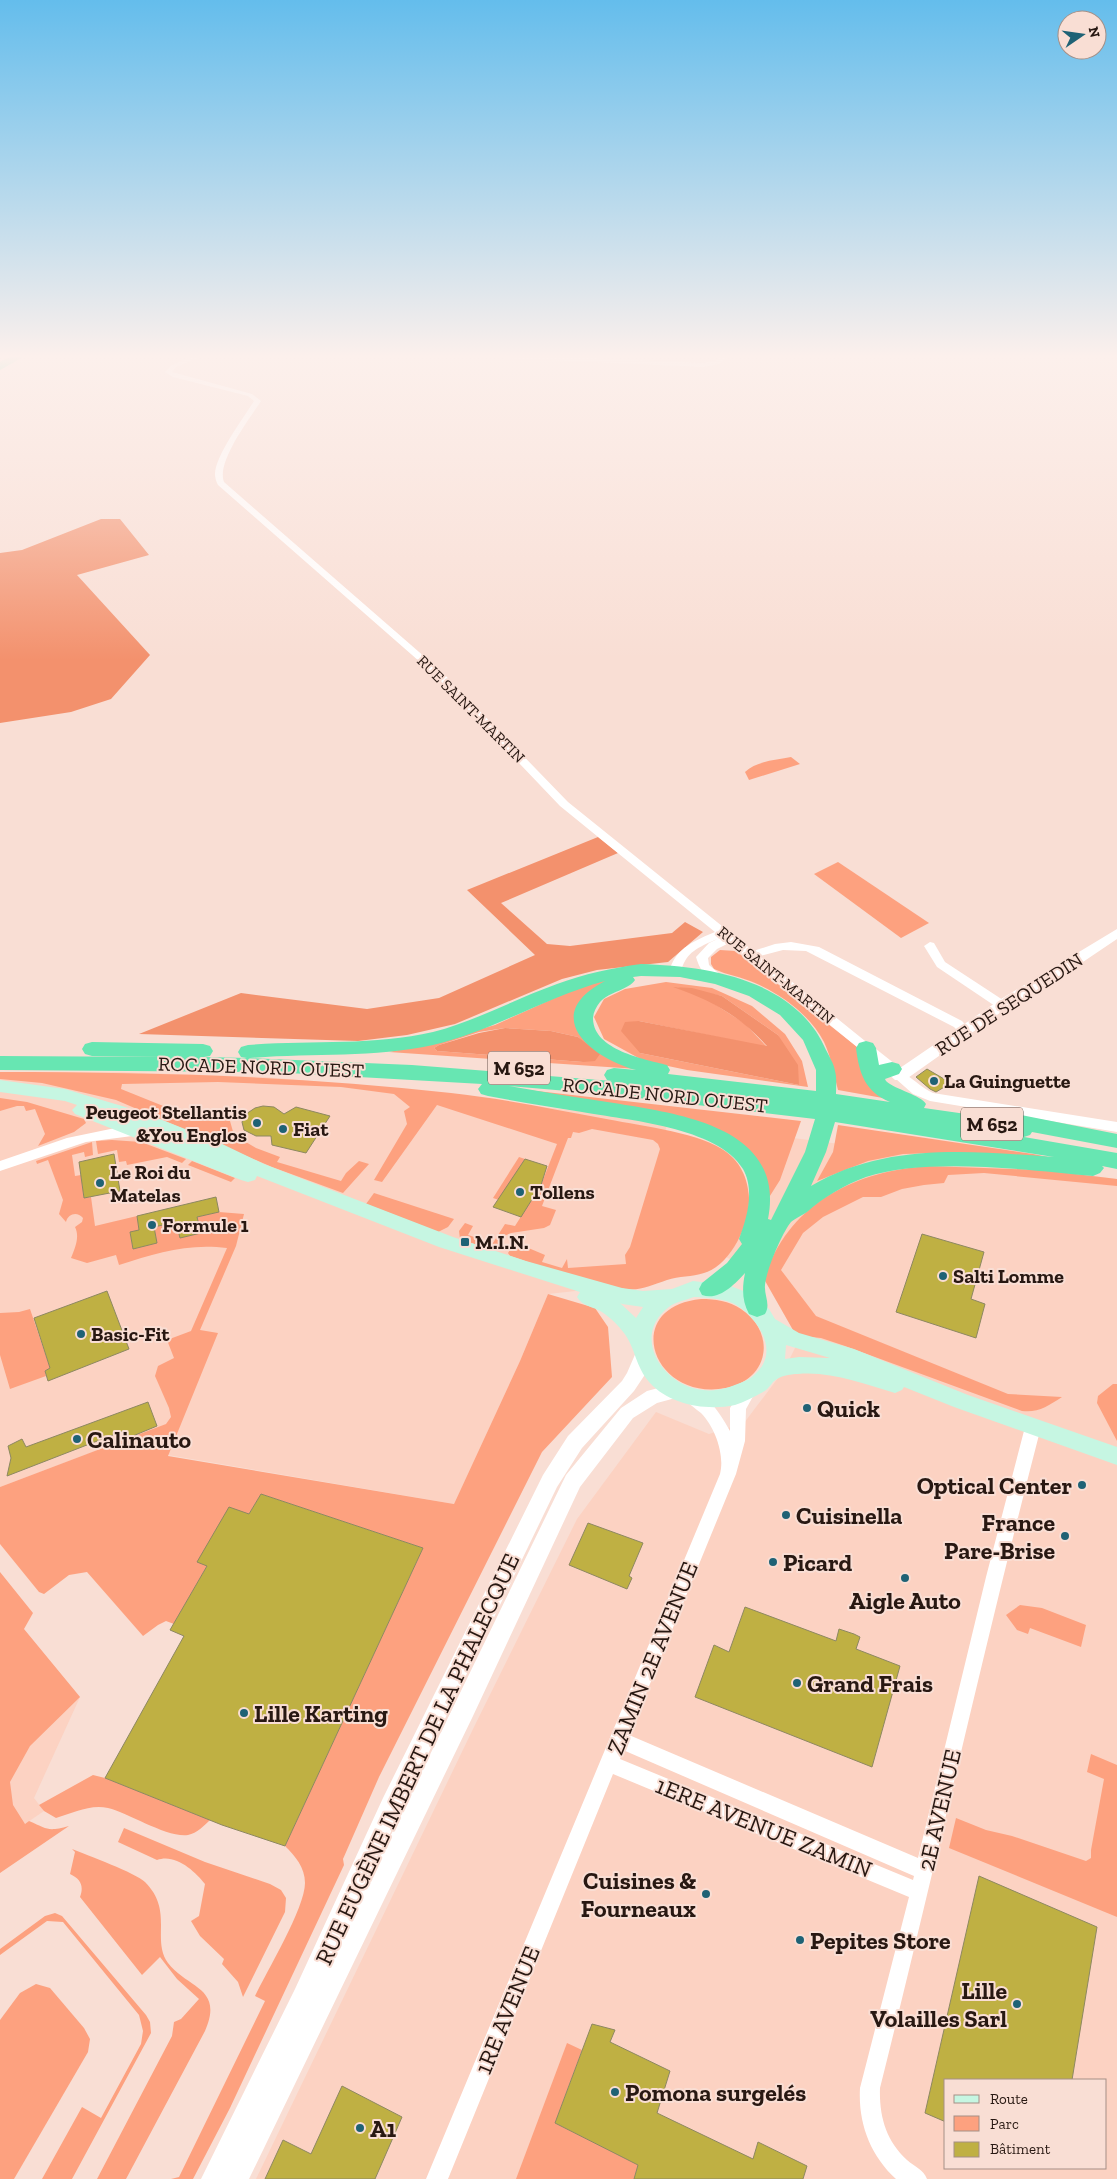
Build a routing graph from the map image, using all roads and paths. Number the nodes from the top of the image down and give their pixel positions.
1 (224, 457) edge
2 (1117, 932) edge
3 (726, 935) junction
4 (930, 946) dead end
5 (751, 956) junction
6 (676, 969) junction
7 (708, 979) junction
8 (1002, 1005) junction
9 (965, 1031) junction
10 (866, 1048) junction
11 (0, 1050) edge
12 (248, 1052) junction
13 (0, 1063) edge
14 (310, 1067) junction
15 (896, 1073) junction
16 (872, 1078) junction
17 (0, 1086) edge
18 (0, 1092) edge
19 (789, 1102) junction
20 (866, 1112) junction
21 (136, 1116) junction
22 (107, 1120) junction
23 (1117, 1127) edge
24 (143, 1134) junction
25 (1117, 1142) edge
26 (1117, 1147) edge
27 (42, 1152) junction
28 (1117, 1161) edge
29 (0, 1166) edge
30 (1117, 1171) edge
31 (782, 1220) junction
32 (741, 1262) junction
33 (710, 1289) junction
34 (670, 1296) junction
35 (764, 1317) junction
36 (642, 1347) junction
37 (768, 1374) junction
38 (748, 1391) junction
39 (683, 1393) junction
40 (960, 1401) junction
41 (1033, 1427) junction
42 (1117, 1456) edge
43 (728, 1474) junction
44 (618, 1739) junction
45 (608, 1763) junction
46 (576, 1842) joint
47 (925, 1871) junction
48 (920, 1892) junction
49 (214, 2179) edge
50 (235, 2179) edge
51 (437, 2179) edge
52 (916, 2179) edge

1 - 3 street, RUE SAINT-MARTIN
2 - 8 street, RUE DE SEQUEDIN
3 - 5 street, RUE SAINT-MARTIN
3 - 6 street
3 - 7 street
4 - 8 street
5 - 9 street
5 - 10 street, RUE SAINT-MARTIN
6 - 7 highway
6 - 12 highway
7 - 19 highway
7 - 31 highway
7 - 32 highway
8 - 9 street, RUE DE SEQUEDIN
9 - 15 street, RUE DE SEQUEDIN
10 - 15 street, RUE SAINT-MARTIN
10 - 16 highway
11 - 12 highway, ROCADE NORD OUEST / M 652
12 - 19 highway, ROCADE NORD OUEST / M 652
13 - 14 highway, ROCADE NORD OUEST / M 652
14 - 19 highway, ROCADE NORD OUEST / M 652
14 - 32 highway
15 - 16 highway
15 - 23 street
16 - 25 highway
17 - 21 main road
18 - 22 main road
19 - 20 highway, ROCADE NORD OUEST / M 652
20 - 26 highway, ROCADE NORD OUEST / M 652
20 - 28 highway, ROCADE NORD OUEST / M 652
21 - 22 street
21 - 34 main road
22 - 24 main road
22 - 27 street
24 - 27 street
24 - 36 main road
27 - 29 street
30 - 31 highway
31 - 35 highway
32 - 33 highway
33 - 34 main road
33 - 35 main road
34 - 36 main road
35 - 37 main road
35 - 40 main road
36 - 39 main road
36 - 49 street, RUE EUGÈNE IMBERT DE LA PHALECQUE
37 - 38 main road
37 - 40 main road
38 - 39 main road
38 - 43 street, ZAMIN 2E AVENUE
39 - 43 street, ZAMIN 2E AVENUE
39 - 50 street, RUE EUGÈNE IMBERT DE LA PHALECQUE
40 - 41 main road
41 - 42 main road
41 - 47 street, 2E AVENUE
43 - 44 street, ZAMIN 2E AVENUE
44 - 45 street, ZAMIN 2E AVENUE
44 - 47 street, 1ERE AVENUE ZAMIN
45 - 46 street, ZAMIN 2E AVENUE
45 - 48 street, 1ERE AVENUE ZAMIN
46 - 51 street, 1RE AVENUE
47 - 48 street, 2E AVENUE
48 - 52 street, 2E AVENUE

